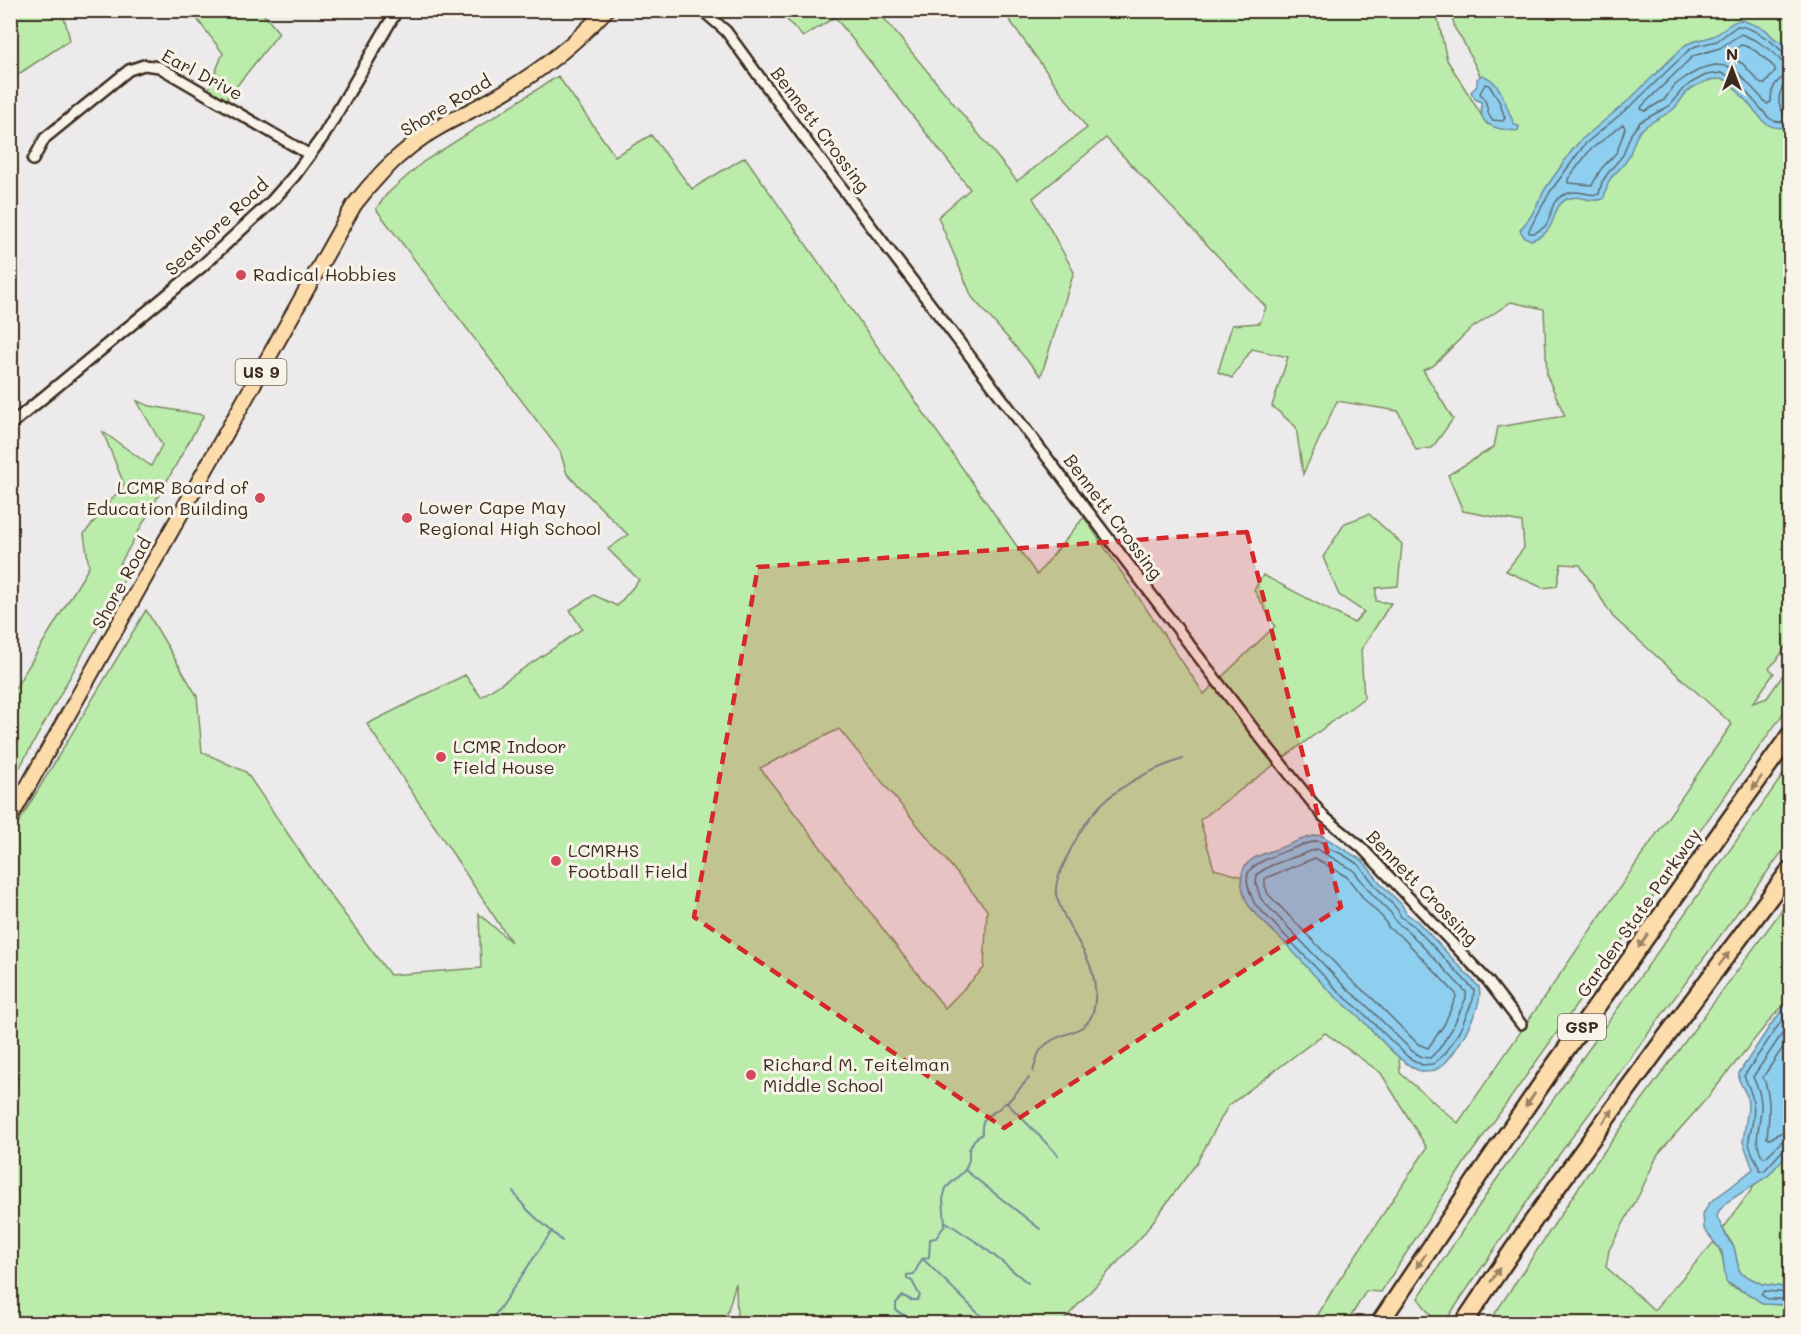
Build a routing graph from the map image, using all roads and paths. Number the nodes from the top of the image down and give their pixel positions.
1 (397, 10) edge
2 (606, 10) edge
3 (702, 10) edge
4 (310, 155) junction
5 (33, 160) dead end
6 (10, 425) edge
7 (1791, 735) edge
8 (10, 818) edge
9 (1791, 870) edge
10 (1521, 1024) dead end
11 (1379, 1323) edge
12 (1463, 1323) edge

1 - 4 street, Seashore Road
2 - 8 main road, Shore Road / US 9
3 - 10 street, Bennett Crossing
4 - 5 street, Earl Drive
4 - 6 street, Seashore Road
7 -> 11 highway, Garden State Parkway / GSP
12 -> 9 highway

